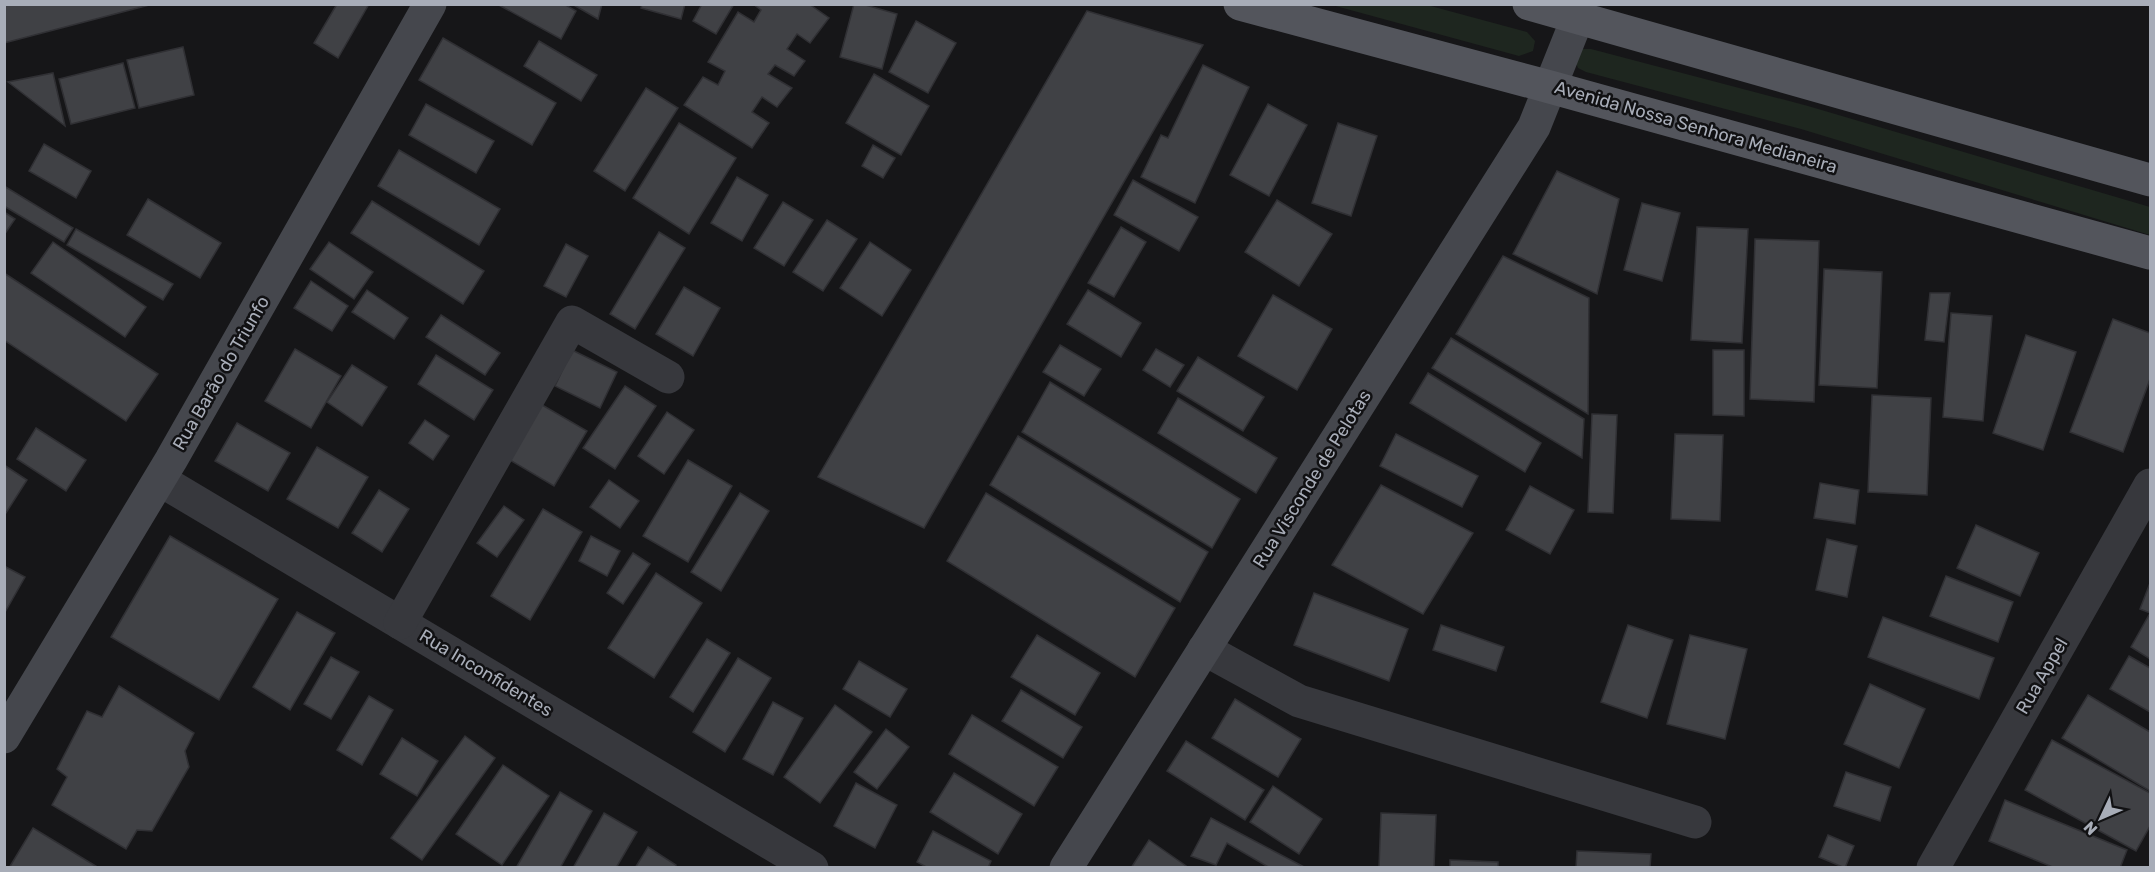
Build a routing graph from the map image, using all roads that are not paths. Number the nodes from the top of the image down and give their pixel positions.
1 (430, 4) edge
2 (1240, 4) edge
3 (1530, 4) edge
4 (1578, 17) junction
5 (1550, 87) junction
6 (2151, 180) edge
7 (2151, 253) edge
8 (668, 377) dead end
9 (160, 480) junction
10 (2151, 485) edge
11 (400, 622) junction
12 (1204, 649) junction
13 (4, 737) edge
14 (1695, 822) dead end
15 (812, 867) edge
16 (1066, 867) edge
17 (1933, 867) edge

1 - 9 street, Rua Barão do Triunfo
2 - 5 main road, Avenida Nossa Senhora Medianeira
3 - 4 main road
4 - 5 street, Rua Visconde de Pelotas
4 - 6 main road
5 - 7 main road, Avenida Nossa Senhora Medianeira
5 - 12 street, Rua Visconde de Pelotas
8 - 11 street
9 - 11 street, Rua Inconfidentes
9 - 13 street, Rua Barão do Triunfo
10 - 17 street, Rua Appel
11 - 15 street, Rua Inconfidentes
12 - 14 street
12 - 16 street, Rua Visconde de Pelotas

